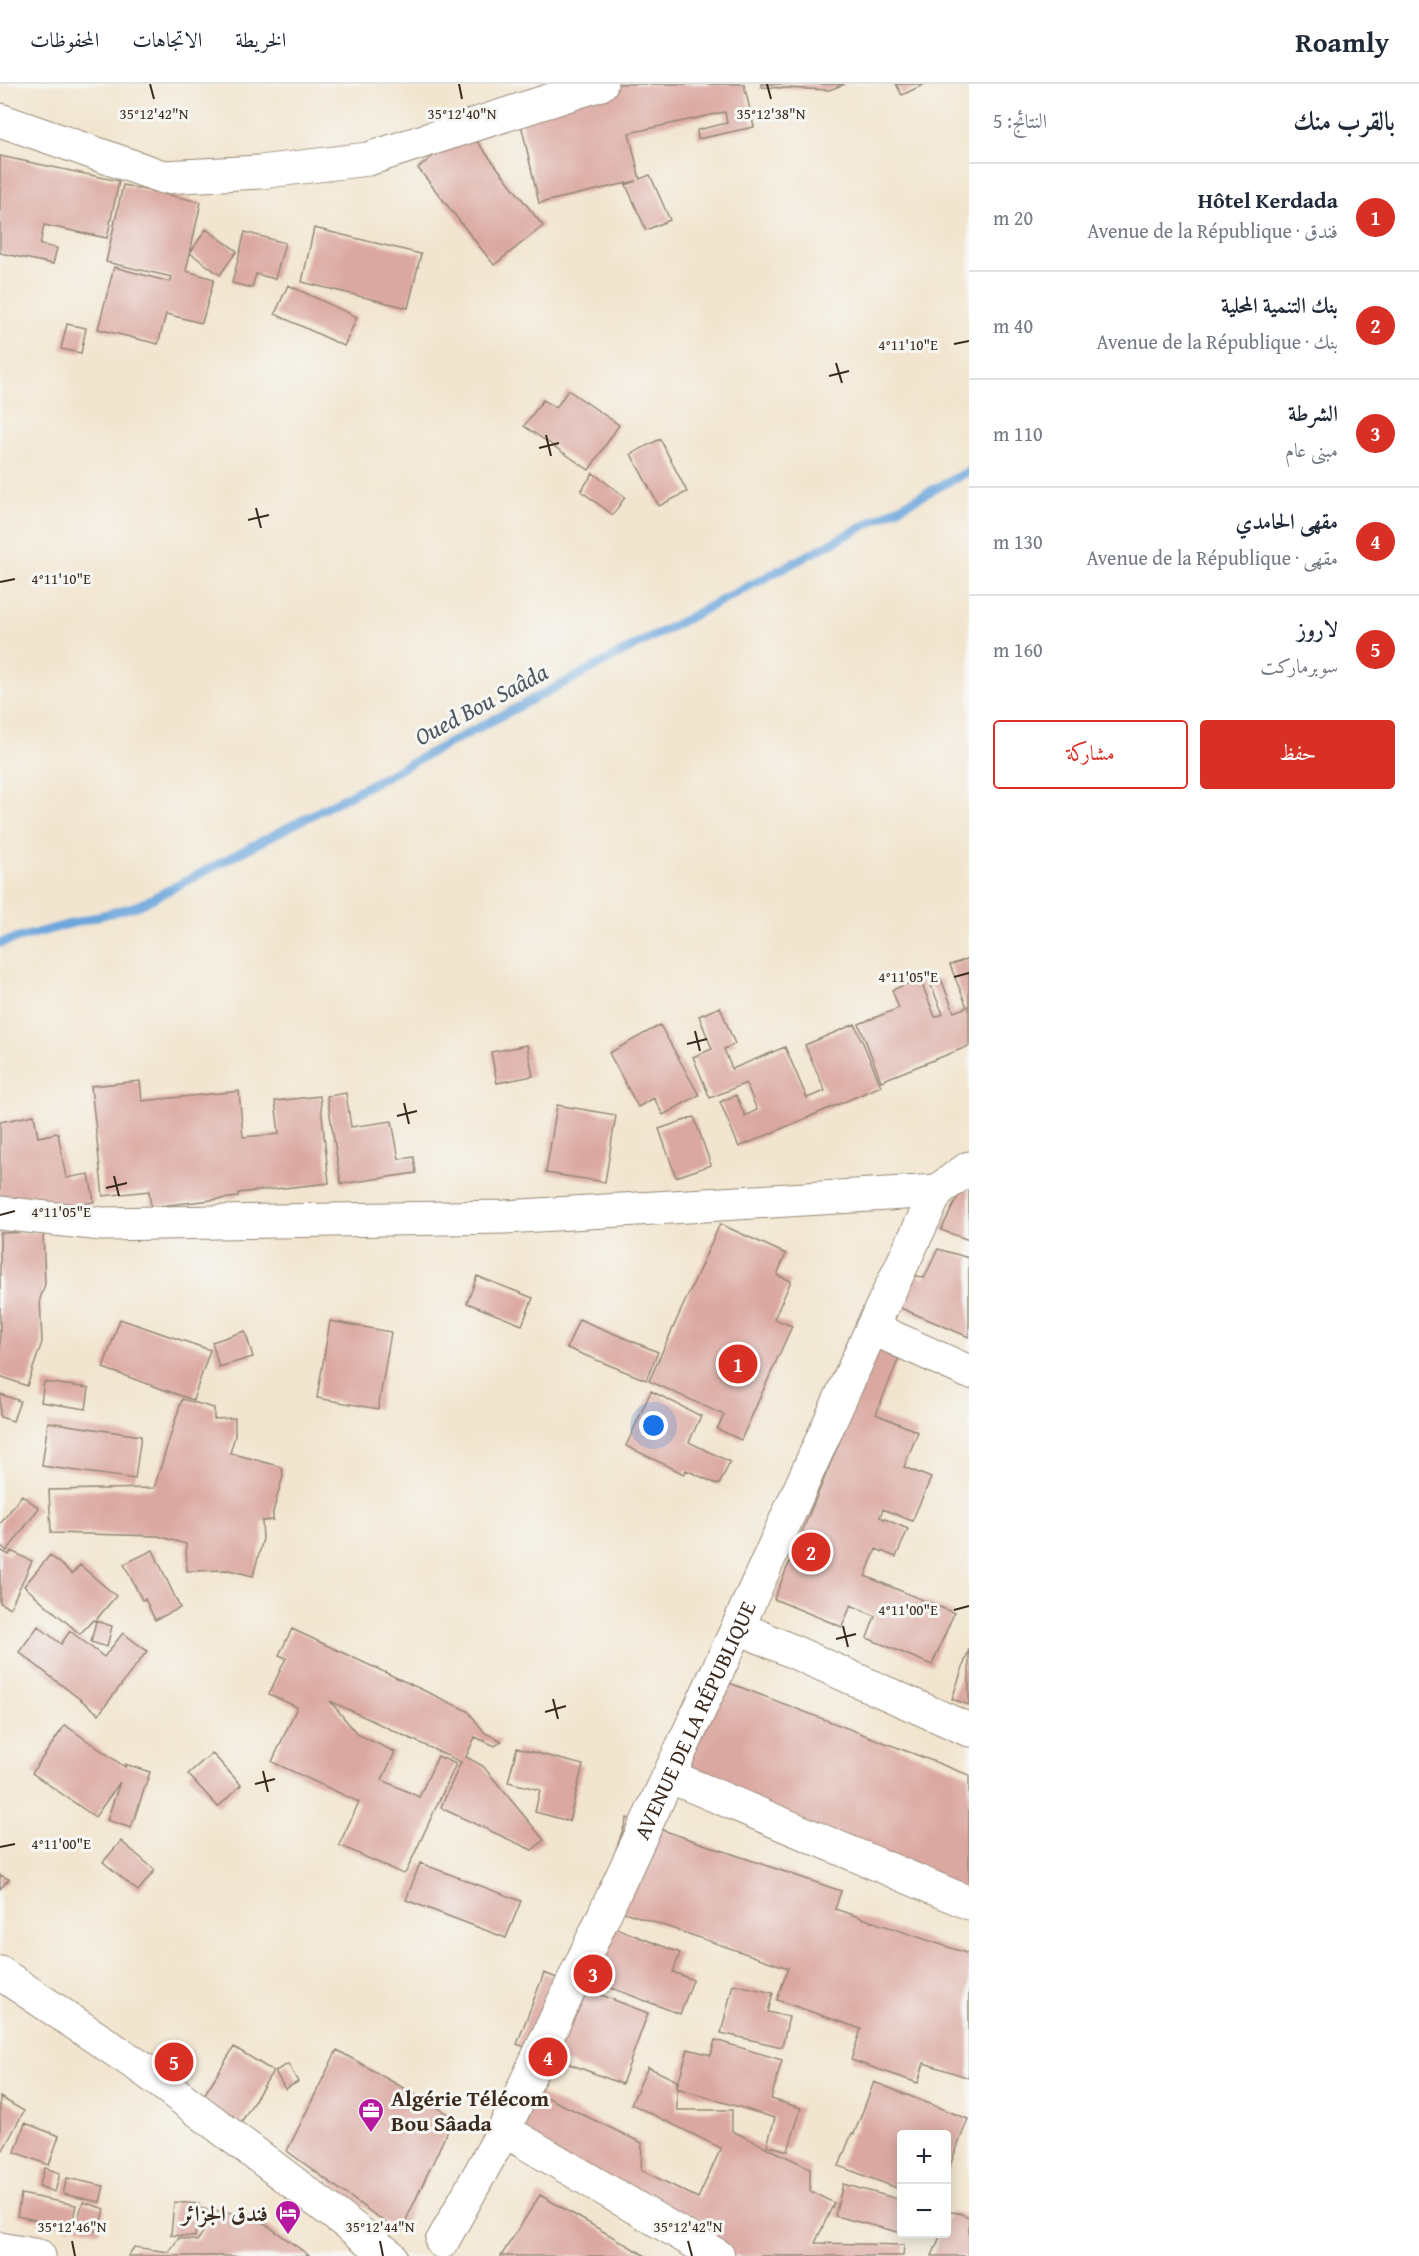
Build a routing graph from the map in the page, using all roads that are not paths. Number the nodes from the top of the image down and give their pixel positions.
1 (601, 84) edge
2 (0, 120) edge
3 (969, 1168) edge
4 (937, 1191) junction
5 (0, 1213) edge
6 (872, 1328) junction
7 (969, 1372) edge
8 (738, 1627) junction
9 (969, 1730) edge
10 (669, 1776) junction
11 (969, 1903) edge
12 (0, 1973) edge
13 (504, 2130) junction
14 (0, 2249) edge
15 (436, 2251) edge
16 (39, 2256) edge
17 (390, 2256) edge
18 (718, 2256) edge

1 - 2 street
3 - 4 street
4 - 5 street
4 - 6 street, AVENUE DE LA RÉPUBLIQUE
6 - 7 street
6 - 8 street, AVENUE DE LA RÉPUBLIQUE
8 - 9 street
8 - 10 street, AVENUE DE LA RÉPUBLIQUE
10 - 11 street
10 - 13 street, AVENUE DE LA RÉPUBLIQUE
12 - 17 street
13 - 15 street, AVENUE DE LA RÉPUBLIQUE
13 - 18 street
14 - 16 street

